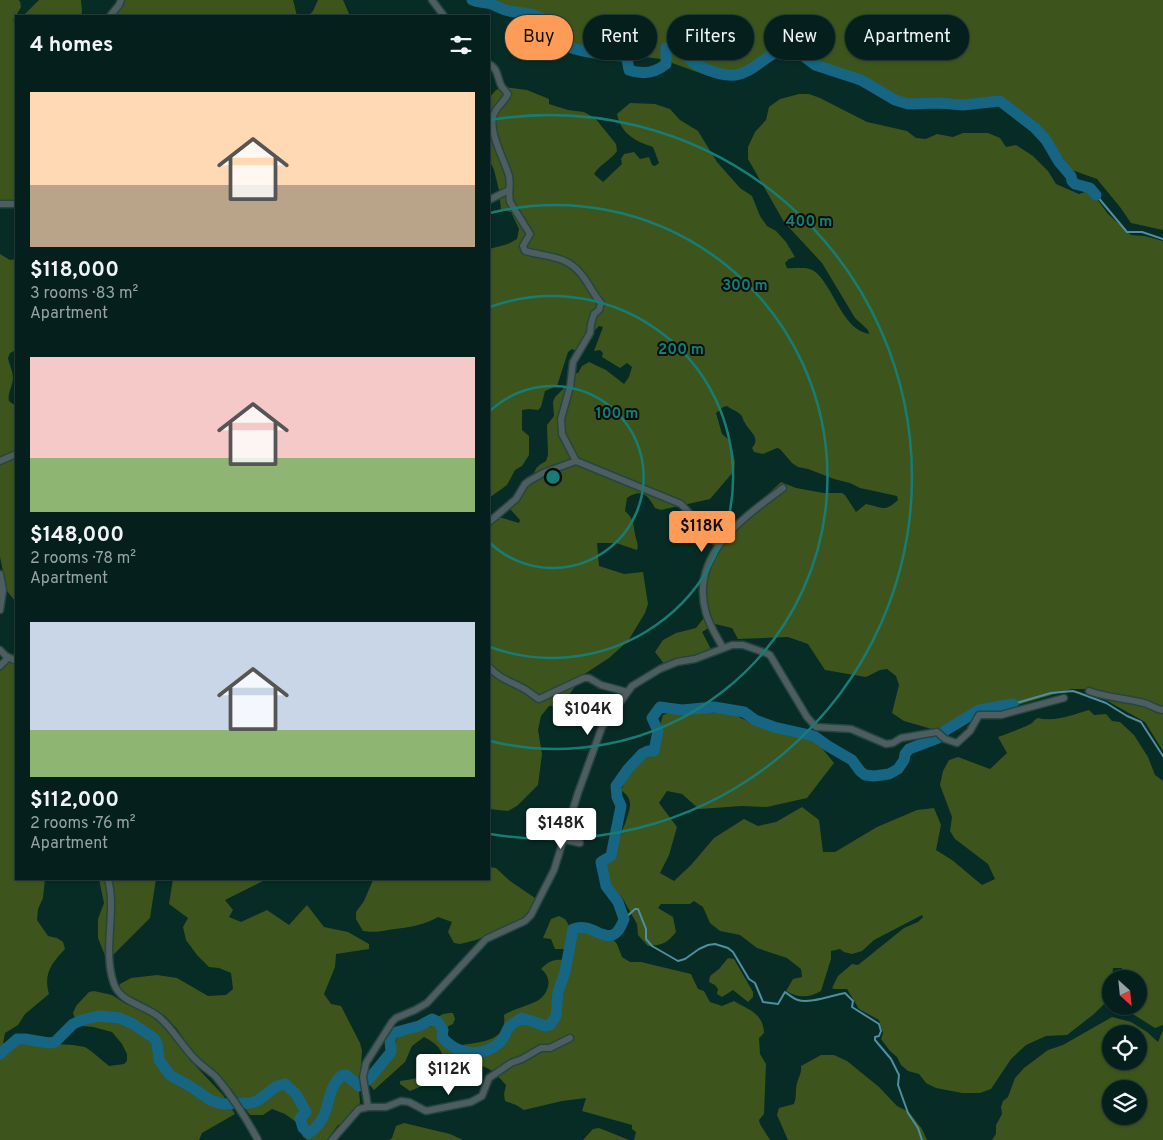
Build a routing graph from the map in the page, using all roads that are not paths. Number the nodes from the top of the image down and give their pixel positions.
1 (121, 0) edge
2 (432, 0) edge
3 (111, 15) edge
4 (443, 15) edge
5 (490, 64) edge
6 (509, 190) junction
7 (490, 200) edge
8 (0, 204) edge
9 (15, 204) edge
10 (15, 454) edge
11 (0, 460) edge
12 (576, 461) junction
13 (783, 488) dead end
14 (490, 521) edge
15 (718, 544) junction
16 (0, 574) edge
17 (0, 610) edge
18 (723, 648) junction
19 (0, 650) edge
20 (8, 658) junction
21 (15, 662) edge
22 (0, 666) edge
23 (490, 668) edge
24 (1089, 691) dead end
25 (626, 692) junction
26 (1064, 698) dead end
27 (1163, 710) edge
28 (550, 833) dead end
29 (564, 840) junction
30 (580, 843) dead end
31 (108, 880) edge
32 (570, 1038) dead end
33 (368, 1107) junction
34 (258, 1140) edge
35 (332, 1140) edge

1 - 3 street
2 - 4 street
5 - 6 street
6 - 7 street
6 - 12 street
8 - 9 street
10 - 11 street
12 - 14 street
12 - 15 street
13 - 15 street
15 - 18 street
16 - 17 street
18 - 25 street
18 - 26 street
19 - 20 street
20 - 21 street
20 - 22 street
23 - 25 street
24 - 27 street
25 - 29 street
28 - 29 street
29 - 30 street
29 - 33 street
31 - 34 street
32 - 33 street
33 - 35 street

